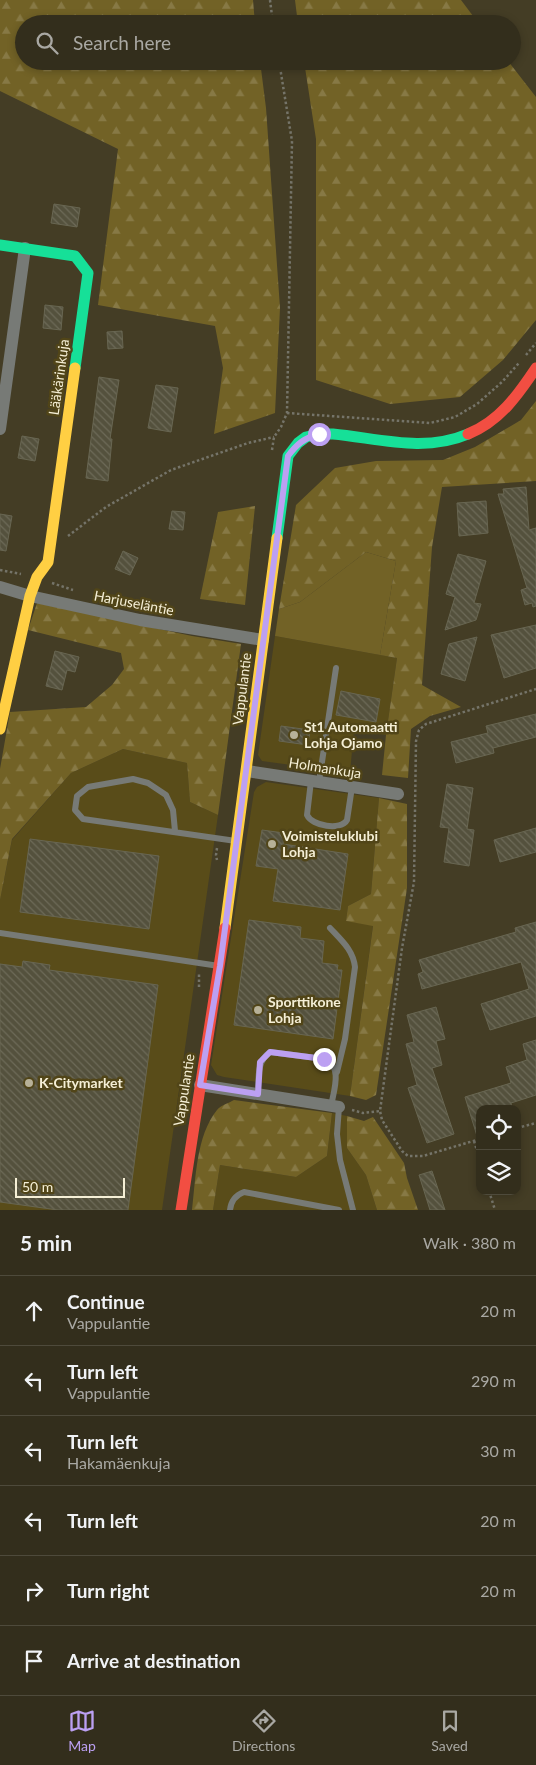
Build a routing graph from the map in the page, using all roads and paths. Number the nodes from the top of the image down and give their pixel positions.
1 (270, 0) edge
2 (272, 15) edge
3 (280, 70) edge
4 (0, 245) edge
5 (25, 248) junction
6 (536, 343) edge
7 (536, 368) edge
8 (287, 413) junction
9 (0, 429) edge
10 (51, 545) junction
11 (0, 570) edge
12 (37, 578) junction
13 (0, 587) edge
14 (74, 591) dead end
15 (30, 596) junction
16 (263, 640) junction
17 (336, 668) dead end
18 (536, 690) edge
19 (0, 729) edge
20 (247, 771) junction
21 (315, 781) junction
22 (352, 787) junction
23 (398, 794) dead end
24 (175, 832) junction
25 (237, 841) junction
26 (330, 928) dead end
27 (0, 933) edge
28 (220, 966) junction
29 (336, 1073) junction
30 (200, 1085) junction
31 (258, 1094) junction
32 (335, 1107) junction
33 (380, 1111) junction
34 (536, 1123) edge
35 (521, 1127) edge
36 (474, 1141) joint
37 (477, 1150) edge
38 (490, 1195) edge
39 (181, 1210) edge
40 (230, 1210) edge
41 (339, 1210) edge
42 (353, 1210) edge
43 (495, 1210) edge

1 - 2 path
3 - 8 path
4 - 5 street, Lääkärinkuja
5 - 9 street
5 - 10 street, Lääkärinkuja
6 - 8 path
7 - 16 street, Vappulantie
8 - 10 path
10 - 12 street, Lääkärinkuja
11 - 12 path
12 - 14 path
12 - 15 street, Lääkärinkuja
13 - 15 street, Harjuseläntie
15 - 16 street, Harjuseläntie
15 - 19 street, Lääkärinkuja
16 - 20 street, Vappulantie
17 - 21 lane
18 - 33 path
20 - 21 street, Holmankuja
20 - 25 street, Vappulantie
21 - 22 street, Holmankuja
21 - 22 lane
22 - 23 street, Holmankuja
24 - 24 lane
24 - 25 lane
25 - 28 street, Vappulantie
26 - 29 lane
27 - 28 lane
28 - 30 street, Vappulantie
29 - 31 lane
29 - 32 lane
30 - 31 street
30 - 39 street, Vappulantie
31 - 32 street
32 - 33 path
32 - 42 lane
33 - 36 path
34 - 35 path
36 - 37 path
38 - 43 path
40 - 41 lane

